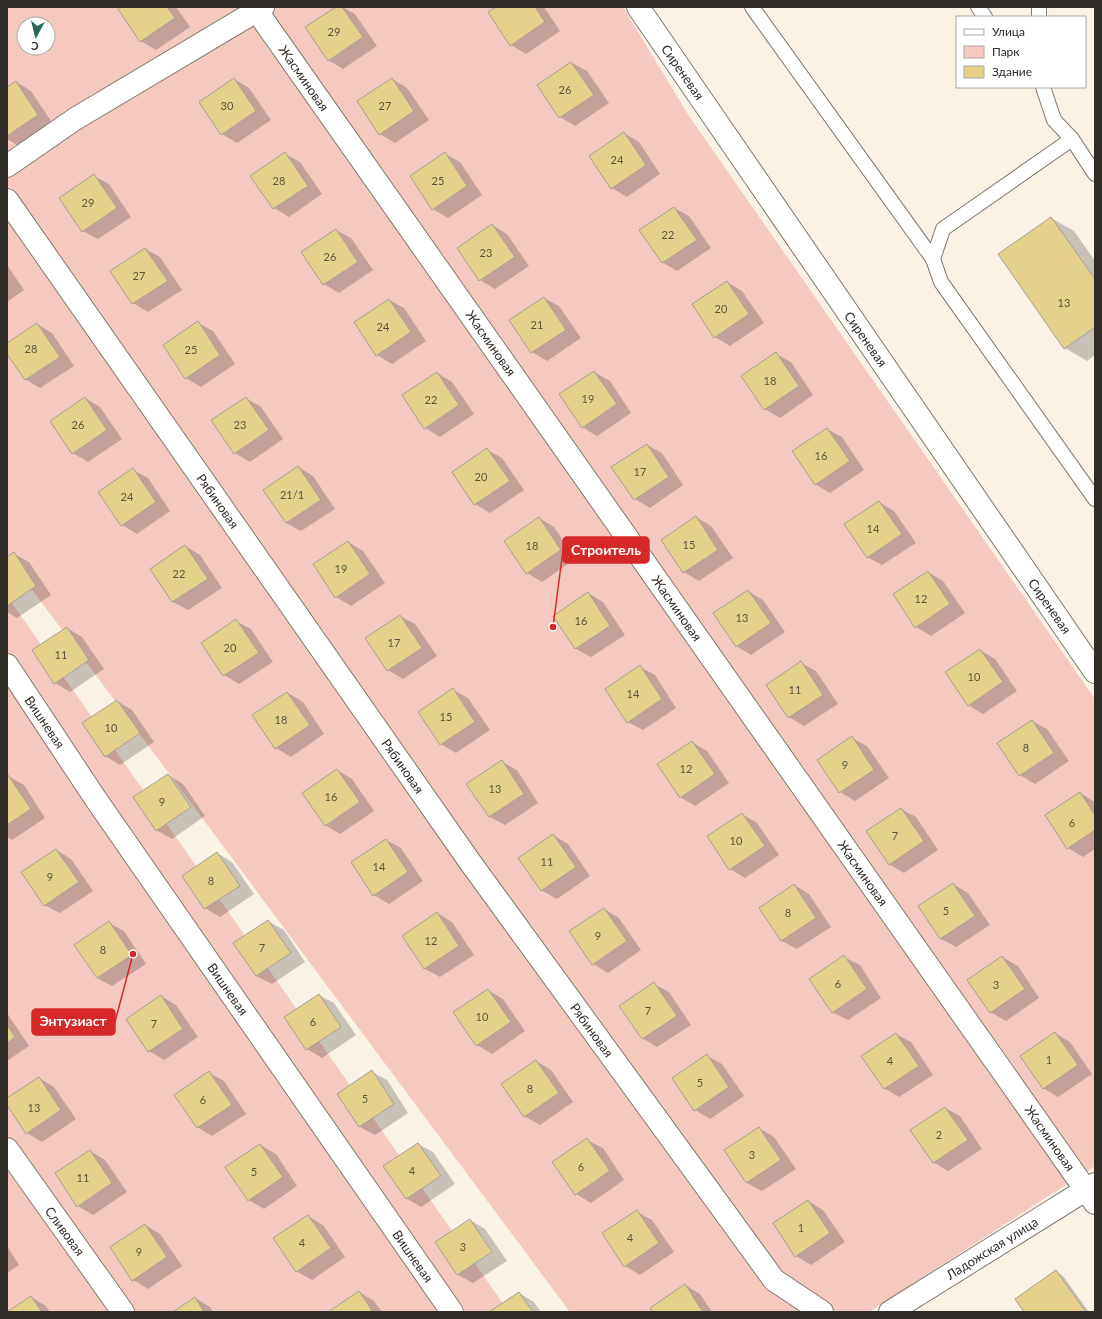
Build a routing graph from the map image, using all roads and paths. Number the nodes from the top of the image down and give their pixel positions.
1 (638, 7) edge
2 (752, 7) edge
3 (978, 7) edge
4 (258, 8) edge
5 (984, 16) edge
6 (1042, 89) edge
7 (1072, 139) junction
8 (7, 166) edge
9 (1095, 174) edge
10 (7, 200) edge
11 (933, 259) junction
12 (1095, 499) edge
13 (7, 665) edge
14 (1095, 672) edge
15 (7, 1150) edge
16 (1092, 1192) edge
17 (123, 1312) edge
18 (452, 1312) edge
19 (822, 1312) edge
20 (890, 1312) edge

1 - 14 street, Сиреневая
2 - 11 lane
3 - 5 lane
4 - 8 street
4 - 16 street, Жасминовая
6 - 7 lane
7 - 9 lane
7 - 11 lane
10 - 19 street, Рябиновая
11 - 12 lane
13 - 18 street, Вишневая
15 - 17 street, Сливовая
16 - 20 street, Ладожская улица

